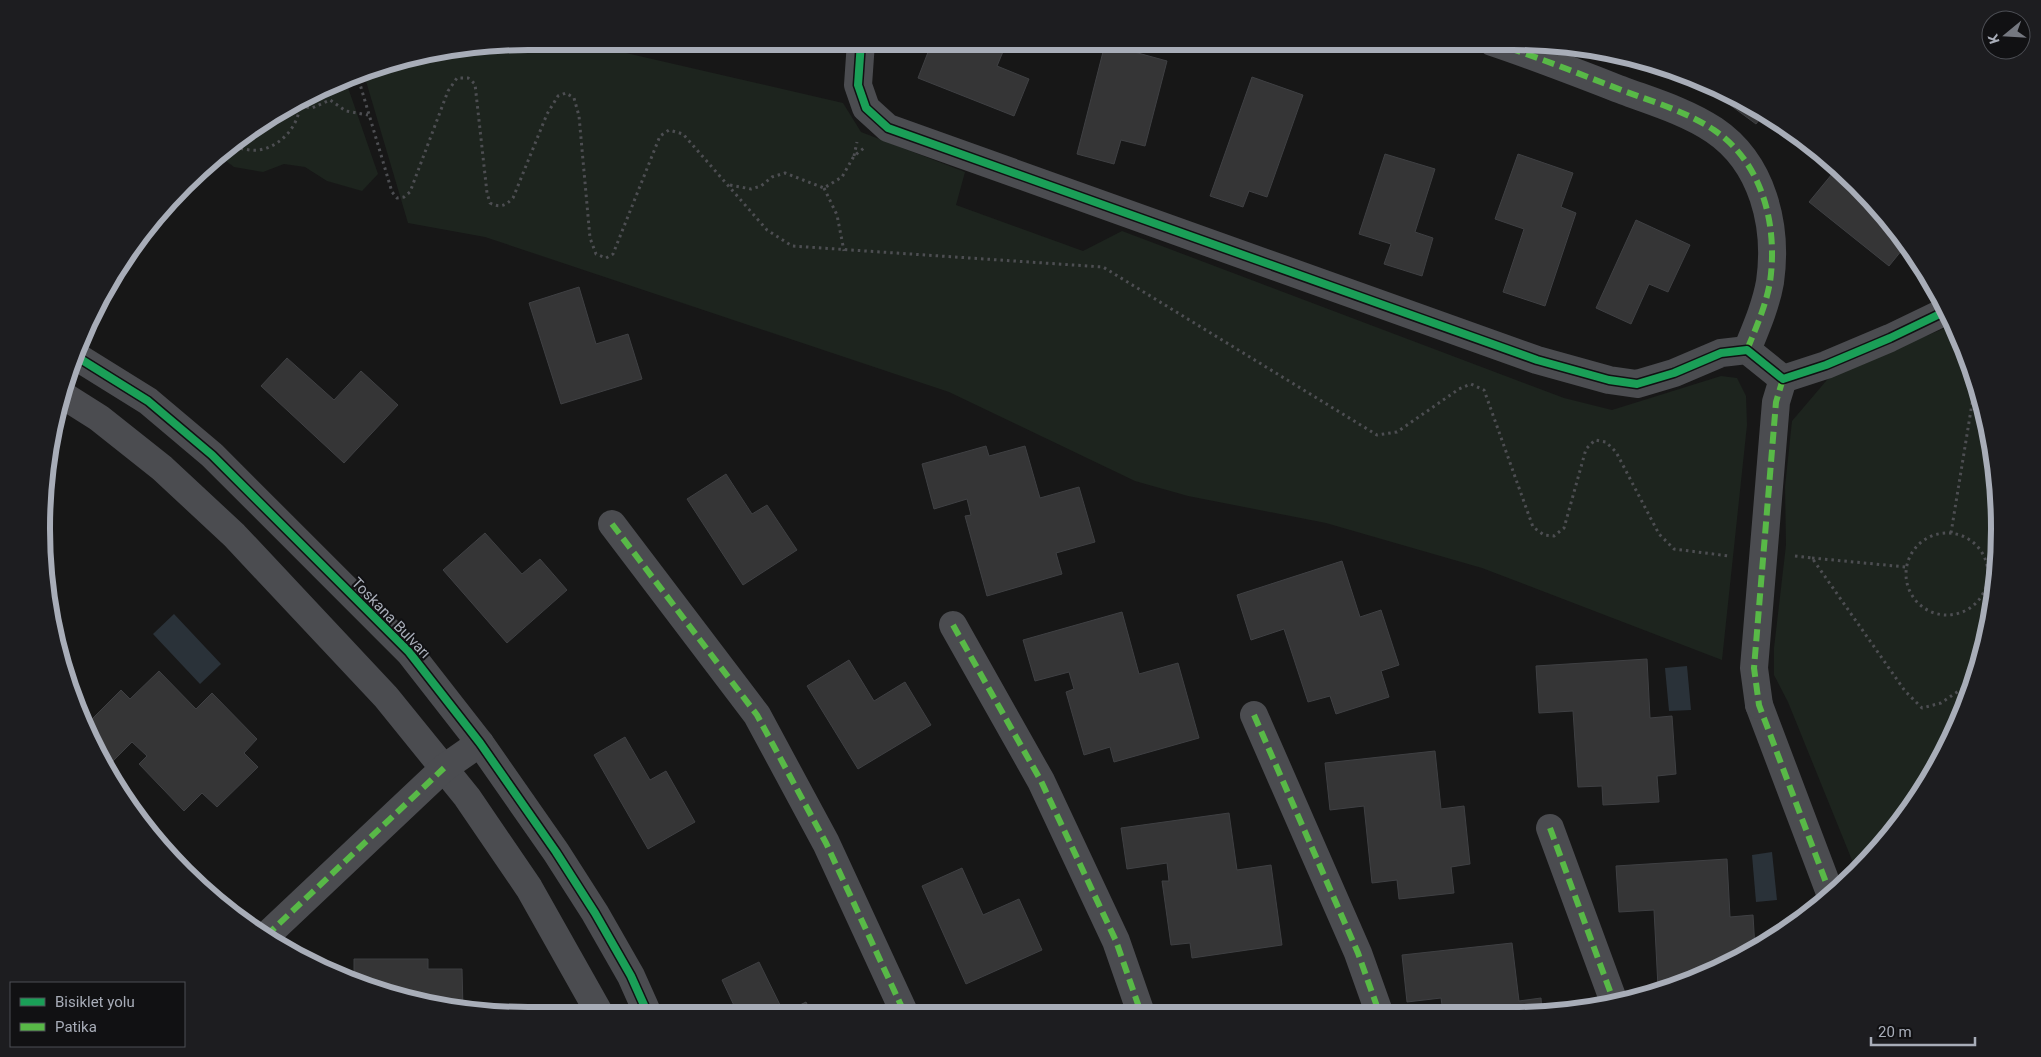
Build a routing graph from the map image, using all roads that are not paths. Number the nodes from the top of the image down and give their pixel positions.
1 (860, 50) edge
2 (1518, 50) edge
3 (1940, 314) edge
4 (1747, 350) junction
5 (81, 359) edge
6 (1783, 378) junction
7 (68, 398) edge
8 (612, 524) dead end
9 (954, 625) dead end
10 (1254, 715) dead end
11 (480, 744) junction
12 (444, 768) junction
13 (1550, 828) dead end
14 (1828, 888) edge
15 (271, 931) edge
16 (1612, 997) edge
17 (596, 1007) edge
18 (645, 1007) edge
19 (902, 1007) edge
20 (1139, 1007) edge
21 (1377, 1007) edge

1 - 4 street
2 - 4 street
3 - 6 street
4 - 6 street
5 - 11 street, Toskana Bulvarı
6 - 14 street, bridge
7 - 12 street
8 - 19 street
9 - 20 street
10 - 21 street
11 - 12 street
11 - 18 street, Toskana Bulvarı
12 - 15 street
12 - 17 street
13 - 16 street

